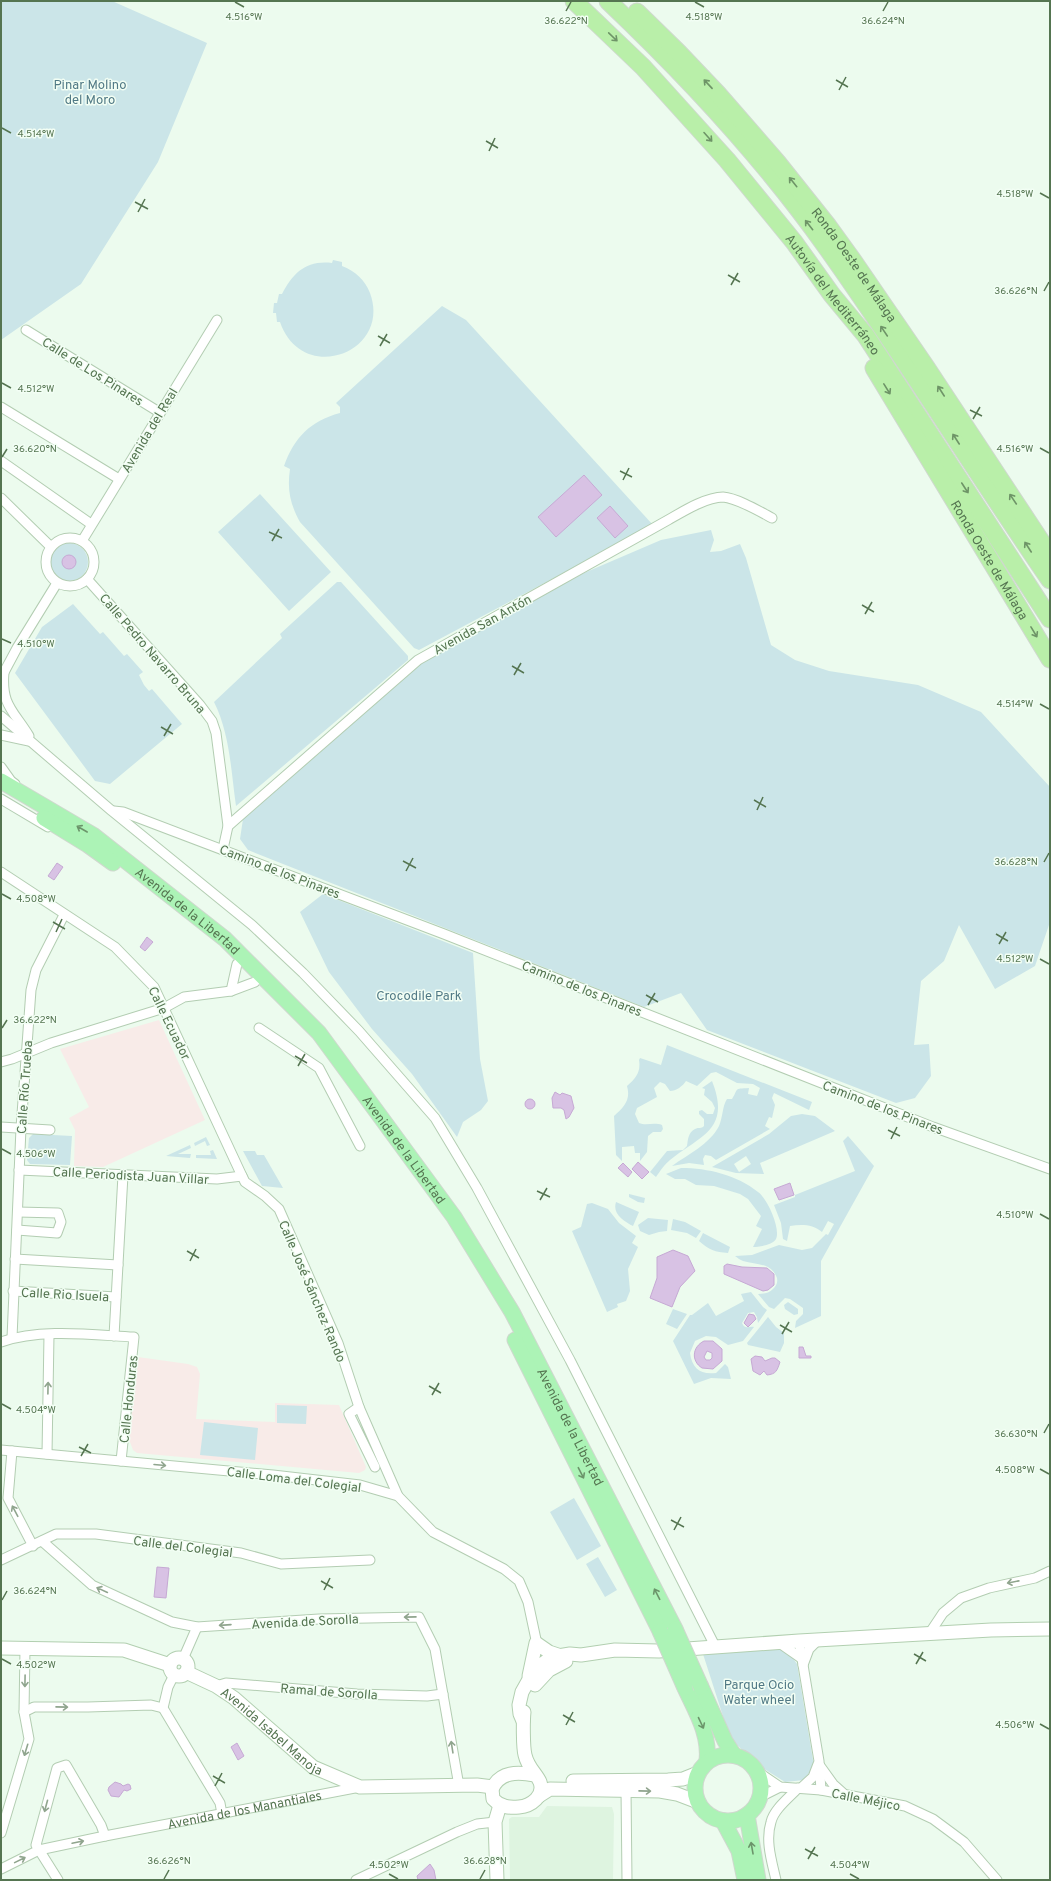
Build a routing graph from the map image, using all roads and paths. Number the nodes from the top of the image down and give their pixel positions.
1 (574, 1) edge
2 (608, 1) edge
3 (625, 1) edge
4 (832, 295) junction
5 (217, 320) dead end
6 (26, 330) dead end
7 (1, 407) edge
8 (159, 412) junction
9 (1, 461) edge
10 (119, 479) junction
11 (1, 498) edge
12 (772, 518) dead end
13 (91, 524) junction
14 (82, 541) junction
15 (51, 547) junction
16 (1050, 555) edge
17 (87, 579) junction
18 (1050, 580) edge
19 (57, 583) junction
20 (1050, 619) edge
21 (1050, 659) edge
22 (3, 674) edge
23 (1, 716) edge
24 (1, 734) edge
25 (32, 742) junction
26 (1, 767) edge
27 (1, 781) edge
28 (1, 792) edge
29 (1, 799) edge
30 (40, 804) junction
31 (112, 811) junction
32 (228, 826) junction
33 (88, 845) junction
34 (223, 849) junction
35 (1, 872) edge
36 (64, 915) junction
37 (237, 964) junction
38 (255, 982) junction
39 (231, 991) junction
40 (164, 1008) junction
41 (259, 1028) dead end
42 (27, 1053) junction
43 (1, 1062) edge
44 (1, 1127) edge
45 (21, 1128) junction
46 (50, 1130) dead end
47 (360, 1146) dead end
48 (1050, 1169) edge
49 (19, 1170) junction
50 (123, 1175) junction
51 (242, 1176) junction
52 (252, 1187) joint
53 (18, 1212) junction
54 (17, 1230) junction
55 (15, 1259) junction
56 (118, 1265) junction
57 (13, 1291) junction
58 (116, 1297) junction
59 (49, 1335) junction
60 (114, 1336) junction
61 (12, 1338) junction
62 (1, 1342) edge
63 (359, 1407) junction
64 (1, 1450) edge
65 (12, 1451) junction
66 (48, 1454) junction
67 (121, 1461) junction
68 (375, 1467) dead end
69 (398, 1496) junction
70 (42, 1541) junction
71 (33, 1546) junction
72 (1, 1560) edge
73 (370, 1560) dead end
74 (1050, 1571) edge
75 (197, 1627) junction
76 (1050, 1629) edge
77 (929, 1634) junction
78 (818, 1640) junction
79 (799, 1641) junction
80 (778, 1642) junction
81 (536, 1643) junction
82 (715, 1646) junction
83 (1, 1648) edge
84 (25, 1649) junction
85 (182, 1659) joint
86 (562, 1659) junction
87 (802, 1661) junction
88 (542, 1664) junction
89 (177, 1671) junction
90 (528, 1683) junction
91 (216, 1686) junction
92 (443, 1694) junction
93 (527, 1701) junction
94 (163, 1708) junction
95 (24, 1712) junction
96 (523, 1721) junction
97 (525, 1754) junction
98 (734, 1755) junction
99 (819, 1763) junction
100 (703, 1767) junction
101 (758, 1772) junction
102 (512, 1773) junction
103 (536, 1777) junction
104 (459, 1786) junction
105 (780, 1786) junction
106 (360, 1787) junction
107 (493, 1787) junction
108 (799, 1788) junction
109 (626, 1790) junction
110 (821, 1790) junction
111 (844, 1794) junction
112 (539, 1796) junction
113 (760, 1798) junction
114 (698, 1802) junction
115 (500, 1805) junction
116 (222, 1814) junction
117 (747, 1815) junction
118 (723, 1821) junction
119 (496, 1822) junction
120 (1, 1833) edge
121 (105, 1836) junction
122 (40, 1850) junction
123 (1, 1869) edge
124 (58, 1880) edge
125 (356, 1880) edge
126 (497, 1880) edge
127 (627, 1880) edge
128 (745, 1880) edge
129 (758, 1880) edge
130 (776, 1880) edge
131 (997, 1880) edge

1 -> 4 highway, Autovía del Mediterráneo
18 -> 2 highway, Autovía del Mediterráneo
16 -> 3 highway, Ronda Oeste de Málaga
4 -> 20 highway, Autovía del Mediterráneo
4 -> 21 highway, Ronda Oeste de Málaga
5 - 8 street, Avenida del Real
6 - 8 street, Calle de Los Pinares
7 - 10 street
8 - 10 street, Avenida del Real
9 - 13 street
10 - 13 street, Avenida del Real
11 - 15 street
12 - 32 street, Avenida San Antón
13 - 14 street, Avenida del Real
14 - 15 street
14 - 17 street
15 - 19 street
17 - 19 street
17 - 32 street, Calle Pedro Navarro Bruna
19 - 22 street
22 - 25 street
23 - 25 street
24 - 25 street
25 - 31 street
26 - 30 street
27 - 30 main road, Avenida de la Libertad
28 - 33 main road, Avenida de la Libertad
29 - 33 street
98 -> 30 main road, Avenida de la Libertad, bridge
31 - 34 street, Camino de los Pinares
31 - 82 street
32 - 34 street, Calle Pedro Navarro Bruna
33 - 37 main road, Avenida de la Libertad
34 - 48 street, Camino de los Pinares
35 - 36 street, Calle Ecuador
36 - 40 street, Calle Ecuador
36 - 42 street, Calle Río Trueba
37 - 38 main road, Avenida de la Libertad
37 - 39 street
38 - 39 street
38 -> 100 main road, Avenida de la Libertad, bridge
39 - 40 street
40 - 42 street
40 - 51 street, Calle Ecuador
41 - 47 street
42 - 43 street
42 - 45 street, Calle Río Trueba
44 - 45 street
45 - 46 street
45 - 49 street, Calle Río Trueba
49 - 50 street, Calle Periodista Juan Villar
49 - 53 street, Calle Río Trueba
50 - 51 street, Calle Periodista Juan Villar
50 - 56 street
51 - 52 street, Calle Ecuador
52 - 63 street, Calle José Sánchez Rando
53 - 54 street, Calle Río Trueba
53 - 54 street
54 - 55 street, Calle Río Trueba
55 - 56 street
55 - 57 street, Calle Río Trueba
56 - 58 street
57 - 58 street, Calle Rio Isuela
57 - 61 street, Calle Río Trueba
58 - 60 street
59 - 60 street
59 - 61 street
66 -> 59 street
60 - 67 street, Calle Honduras
61 - 62 street
63 - 68 street
63 - 69 street, Calle José Sánchez Rando
64 - 65 street, Calle Loma del Colegial
65 - 66 street, Calle Loma del Colegial
71 -> 65 street
66 - 67 street, Calle Loma del Colegial
67 -> 69 street, Calle Loma del Colegial
69 - 81 street, Calle Loma del Colegial
70 - 71 street, Calle del Colegial
70 - 73 street, Calle del Colegial
75 -> 70 street, Avenida de Sorolla
71 - 72 street, Calle del Colegial
74 -> 77 street
75 - 85 street
92 -> 75 street, Avenida de Sorolla
76 - 77 main road
77 - 78 main road
78 - 79 main road
78 - 87 street
79 - 80 main road
79 - 87 street
80 - 82 main road
80 - 87 street
81 - 86 main road
81 - 88 street, Calle Loma del Colegial
81 - 90 main road
82 - 86 main road
83 - 84 main road, Avenida Isabel Manoja
84 - 89 main road, Avenida Isabel Manoja
84 -> 95 street
85 - 89 main road
86 - 88 main road
86 - 93 main road
87 - 99 street
88 - 90 main road
88 - 93 main road
89 - 91 main road, Avenida Isabel Manoja
89 - 94 street
90 - 96 main road
91 - 92 street, Ramal de Sorolla
91 - 106 main road, Avenida Isabel Manoja
104 -> 92 street, Avenida de Sorolla
93 - 96 main road
95 -> 94 street
94 - 116 street
95 -> 120 street
96 - 97 main road
97 - 102 main road
97 - 103 main road
98 - 100 main road
98 - 101 main road
99 - 108 street
99 - 110 street
99 - 111 street
100 - 103 main road
100 - 114 main road
101 - 105 street, Calle Méjico
101 - 113 main road
102 - 103 main road
102 - 107 main road
103 - 112 main road
104 - 106 main road, Avenida de los Manantiales
104 - 107 main road, Avenida de los Manantiales
105 - 108 street, Calle Méjico
105 - 113 street
106 - 116 street, Avenida de los Manantiales
107 - 115 main road
108 - 110 street, Calle Méjico
108 - 130 street
109 - 112 main road
109 -> 114 main road
109 - 127 street
110 - 111 street, Calle Méjico
111 - 131 street, Calle Méjico
112 - 115 main road
113 - 117 main road
114 - 118 main road
115 - 119 main road
116 - 121 street, Avenida de los Manantiales
117 - 118 main road
129 -> 117 main road
118 - 128 main road
119 - 125 street
119 - 126 main road
122 -> 121 street, Avenida de los Manantiales
121 -> 122 street
123 -> 122 street, Avenida de los Manantiales
122 - 124 street

